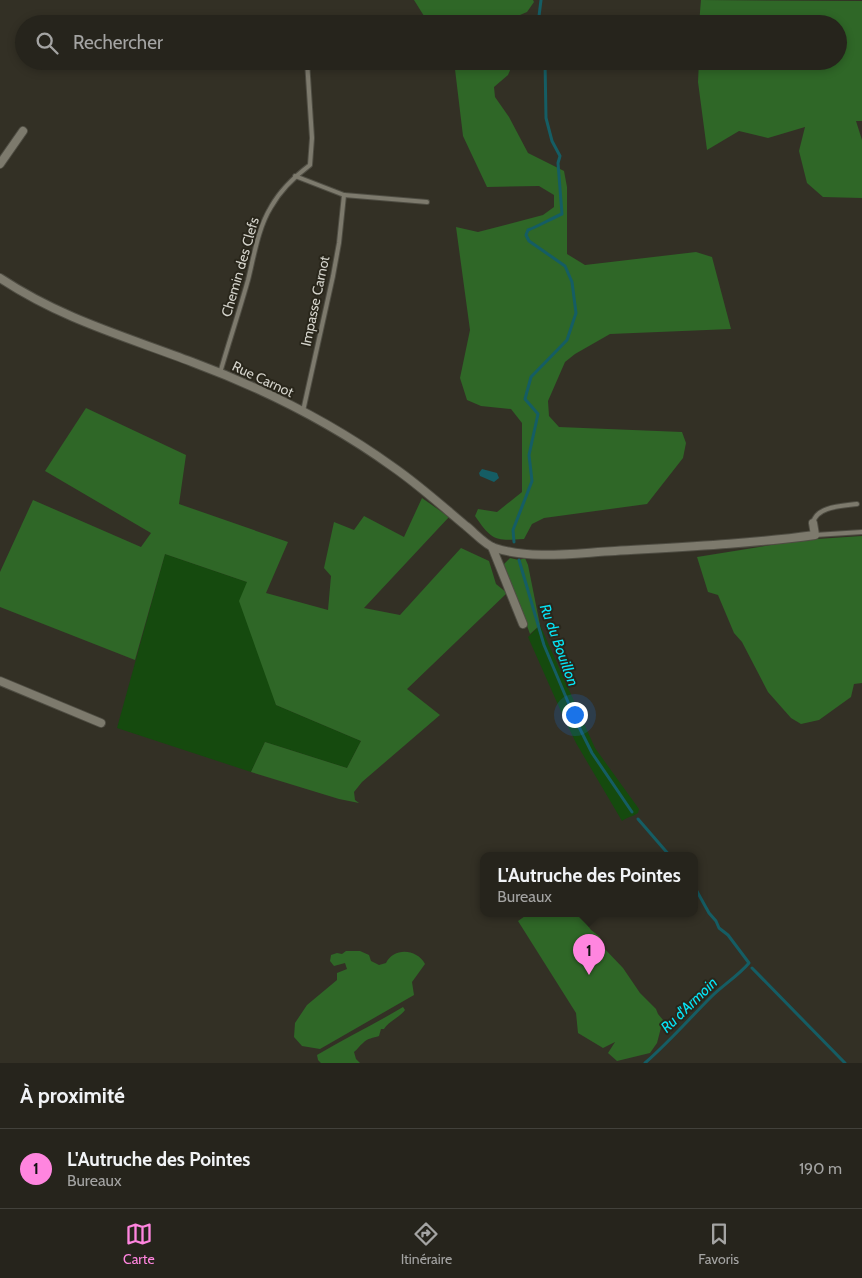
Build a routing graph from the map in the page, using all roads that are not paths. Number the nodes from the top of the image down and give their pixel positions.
1 (308, 70) edge
2 (23, 131) dead end
3 (0, 164) edge
4 (295, 176) junction
5 (344, 195) junction
6 (427, 202) dead end
7 (0, 278) edge
8 (220, 373) junction
9 (303, 412) junction
10 (857, 504) dead end
11 (813, 523) joint
12 (862, 532) edge
13 (815, 535) junction
14 (492, 547) junction
15 (522, 624) dead end
16 (0, 681) edge
17 (101, 723) dead end

1 - 4 lane, Chemin des Clefs
2 - 3 street
4 - 5 lane
4 - 8 lane, Chemin des Clefs
5 - 6 lane
5 - 9 lane, Impasse Carnot
7 - 8 street, Rue Carnot
8 - 9 street, Rue Carnot
9 - 14 street, Rue Carnot
10 - 11 lane
11 - 13 street
12 - 13 lane
13 - 14 street
14 - 15 street
16 - 17 street

